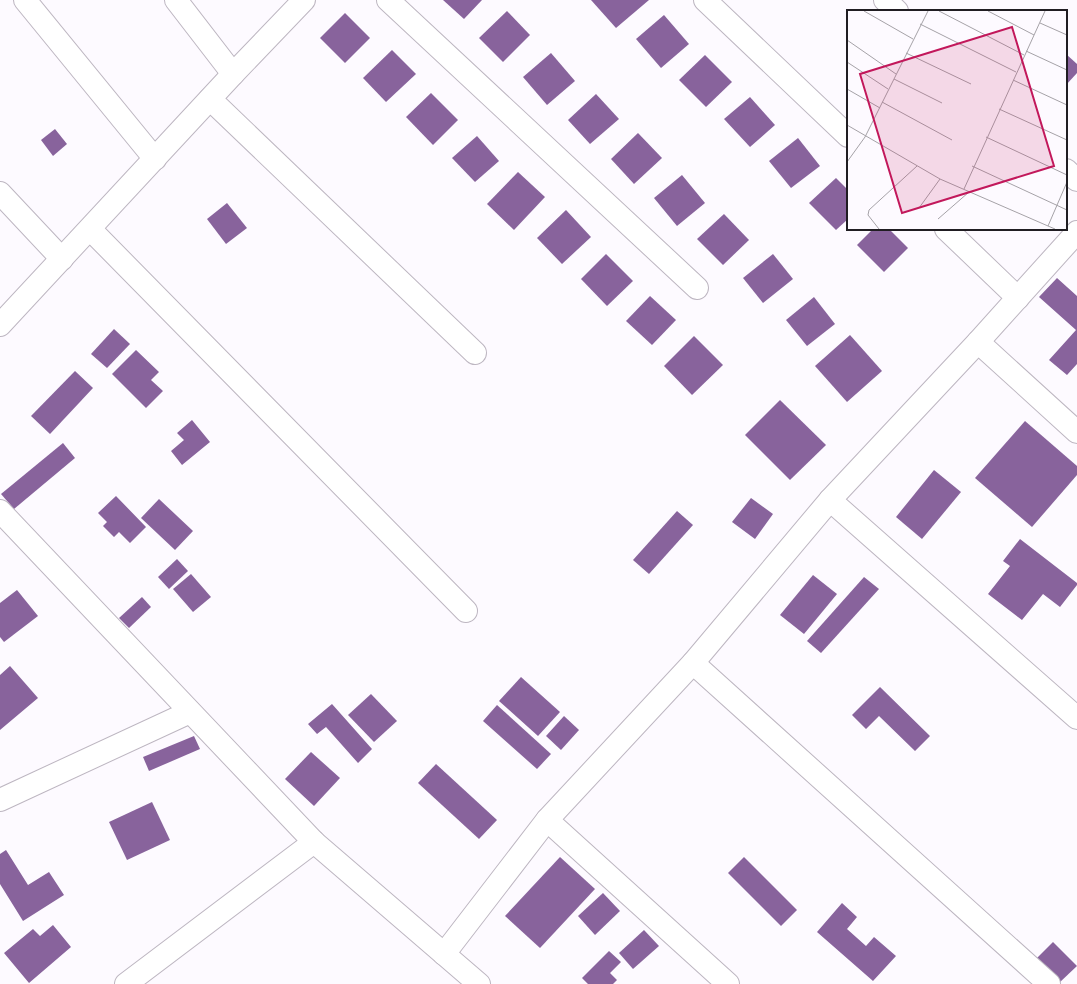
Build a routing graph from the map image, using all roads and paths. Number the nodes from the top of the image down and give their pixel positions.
1 (25, 0) edge
2 (176, 0) edge
3 (304, 0) edge
4 (388, 0) edge
5 (705, 0) edge
6 (885, 0) edge
7 (896, 10) edge
8 (233, 74) junction
9 (210, 99) junction
10 (847, 135) edge
11 (155, 159) junction
12 (1067, 171) edge
13 (1077, 180) edge
14 (0, 193) edge
15 (90, 229) junction
16 (947, 230) edge
17 (1077, 232) edge
18 (62, 260) junction
19 (697, 288) dead end
20 (1018, 298) junction
21 (0, 326) edge
22 (978, 342) junction
23 (474, 352) dead end
24 (1077, 432) edge
25 (830, 500) junction
26 (0, 511) edge
27 (466, 611) dead end
28 (693, 663) junction
29 (190, 712) junction
30 (1077, 718) edge
31 (0, 800) edge
32 (547, 820) junction
33 (314, 842) junction
34 (444, 954) junction
35 (471, 982) edge
36 (126, 984) edge
37 (728, 984) edge
38 (1049, 984) edge

1 - 11 street
2 - 8 street
3 - 8 street
4 - 19 street
5 - 10 street
6 - 7 street
8 - 9 street
9 - 11 street
9 - 23 street
11 - 15 street
12 - 13 street
14 - 18 street
15 - 18 street
15 - 27 street
16 - 20 street
17 - 20 street
18 - 21 street
20 - 22 street
22 - 24 street
22 - 25 street
25 - 28 street
25 - 30 street
26 - 29 street
28 - 32 street
28 - 38 street
29 - 31 street
29 - 33 street
32 - 34 street
32 - 37 street
33 - 34 street
33 - 36 street
34 - 35 street

